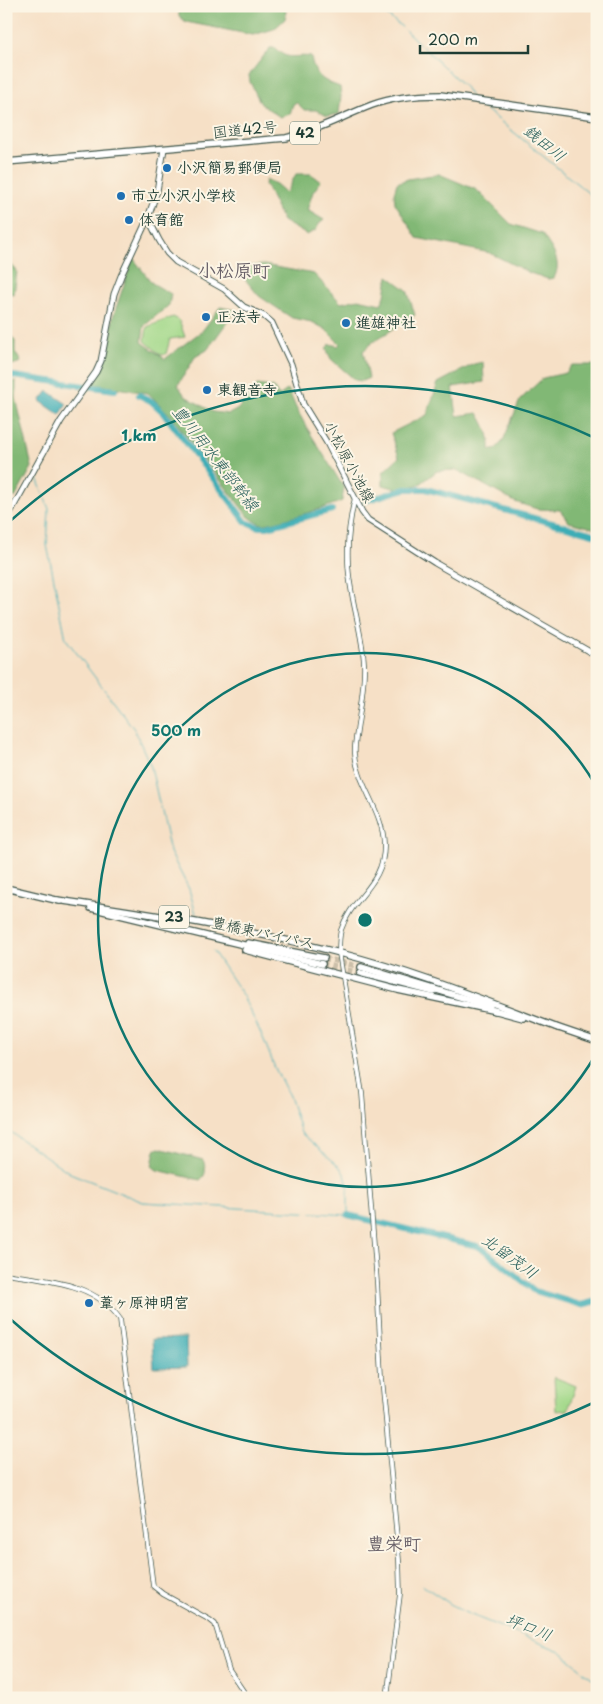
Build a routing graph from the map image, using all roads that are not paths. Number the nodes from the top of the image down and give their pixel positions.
1 (597, 117) edge
2 (164, 149) junction
3 (6, 162) edge
4 (148, 218) junction
5 (355, 498) junction
6 (6, 520) edge
7 (597, 656) edge
8 (6, 888) edge
9 (57, 900) junction
10 (138, 920) junction
11 (196, 934) junction
12 (339, 953) junction
13 (343, 976) junction
14 (496, 1011) junction
15 (527, 1019) junction
16 (558, 1028) junction
17 (597, 1041) edge
18 (6, 1274) edge
19 (248, 1698) edge
20 (387, 1698) edge

1 - 2 highway, 国道42号 / 42
2 - 3 highway, 国道42号 / 42
2 - 4 main road
4 - 5 main road, 小松原小池線
4 - 6 main road
5 - 7 main road, 小松原小池線
5 - 12 street
8 - 9 highway, 豊橋東バイパス / 23
9 - 10 highway, 豊橋東バイパス / 23
9 - 12 highway, 23
10 - 11 highway, 豊橋東バイパス / 23
10 - 11 highway, 豊橋東バイパス / 23
11 - 13 highway, 23
12 - 13 street
12 - 16 highway
13 - 14 highway
13 - 20 street
14 - 15 highway
14 - 15 highway
15 - 16 highway
16 - 17 highway
18 - 19 street

